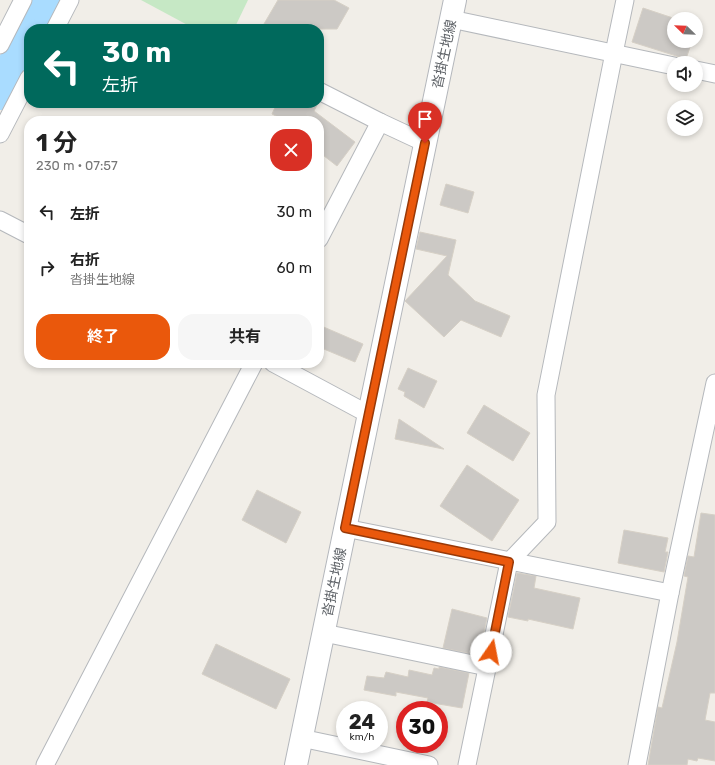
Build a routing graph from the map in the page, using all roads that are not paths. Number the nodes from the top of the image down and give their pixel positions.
1 (23, 0) edge
2 (70, 0) edge
3 (625, 0) edge
4 (453, 10) edge
5 (58, 24) edge
6 (0, 45) edge
7 (614, 53) junction
8 (667, 64) edge
9 (703, 71) edge
10 (715, 74) edge
11 (24, 88) edge
12 (324, 94) edge
13 (380, 122) junction
14 (0, 134) edge
15 (425, 143) junction
16 (0, 220) edge
17 (324, 229) edge
18 (24, 232) edge
19 (251, 368) edge
20 (282, 368) edge
21 (715, 383) edge
22 (368, 414) junction
23 (345, 528) junction
24 (509, 562) junction
25 (670, 593) junction
26 (324, 633) junction
27 (488, 667) junction
28 (302, 738) junction
29 (45, 765) edge
30 (296, 765) edge
31 (430, 765) edge
32 (467, 765) edge
33 (637, 765) edge

1 - 6 street
2 - 5 street
3 - 7 street
4 - 7 street
4 - 15 main road, 沓掛生地線
7 - 8 street
7 - 24 street
9 - 10 street
11 - 14 street
12 - 13 street
13 - 15 street
13 - 17 street
15 - 22 main road, 沓掛生地線
16 - 18 street
19 - 29 street
20 - 22 street
21 - 25 street
22 - 23 main road, 沓掛生地線
23 - 24 street
23 - 26 main road, 沓掛生地線
24 - 25 street
24 - 27 street
25 - 33 street
26 - 27 street
26 - 28 main road, 沓掛生地線
27 - 32 street
28 - 30 main road, 沓掛生地線
28 - 31 street

